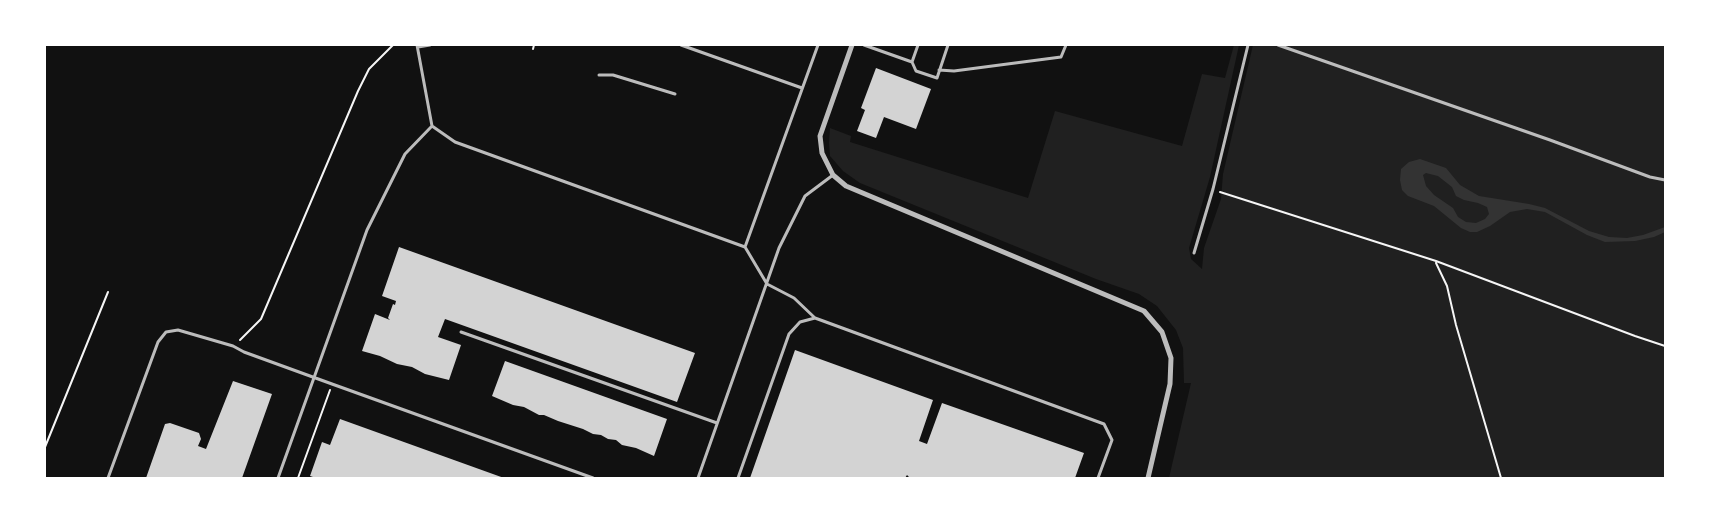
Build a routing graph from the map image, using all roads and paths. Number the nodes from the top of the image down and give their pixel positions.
1 (393, 45) edge
2 (430, 45) edge
3 (534, 45) edge
4 (681, 45) edge
5 (818, 45) edge
6 (852, 45) edge
7 (864, 45) edge
8 (918, 45) edge
9 (948, 45) edge
10 (1066, 45) edge
11 (1248, 45) edge
12 (1278, 45) edge
13 (418, 46) edge
14 (532, 49) dead end
15 (912, 62) junction
16 (939, 70) junction
17 (599, 75) dead end
18 (802, 88) junction
19 (675, 94) dead end
20 (432, 126) junction
21 (833, 175) junction
22 (1665, 180) edge
23 (1213, 189) junction
24 (745, 247) junction
25 (1194, 253) dead end
26 (1436, 261) junction
27 (767, 284) junction
28 (108, 292) dead end
29 (815, 318) junction
30 (461, 333) dead end
31 (233, 346) junction
32 (1665, 346) edge
33 (315, 378) junction
34 (332, 384) junction
35 (717, 423) junction
36 (45, 447) edge
37 (108, 478) edge
38 (278, 478) edge
39 (298, 478) edge
40 (592, 478) edge
41 (698, 478) edge
42 (738, 478) edge
43 (1098, 478) edge
44 (1148, 478) edge
45 (1501, 478) edge

1 - 31 path
2 - 13 lane
3 - 14 path
4 - 18 lane
5 - 18 lane
6 - 21 street
7 - 15 lane
8 - 15 lane
9 - 16 lane
10 - 16 lane
11 - 23 lane
12 - 22 lane
13 - 20 lane
15 - 16 lane
17 - 19 lane
18 - 24 lane
20 - 24 lane
20 - 33 lane
21 - 27 lane
21 - 44 street
23 - 25 lane
23 - 26 path
24 - 27 lane
26 - 32 path
26 - 45 path
27 - 29 lane
27 - 35 lane
28 - 36 path
29 - 42 lane
29 - 43 lane
30 - 35 lane
31 - 33 lane
31 - 37 lane
33 - 34 lane
33 - 38 lane
34 - 39 path
34 - 40 lane
35 - 41 lane

